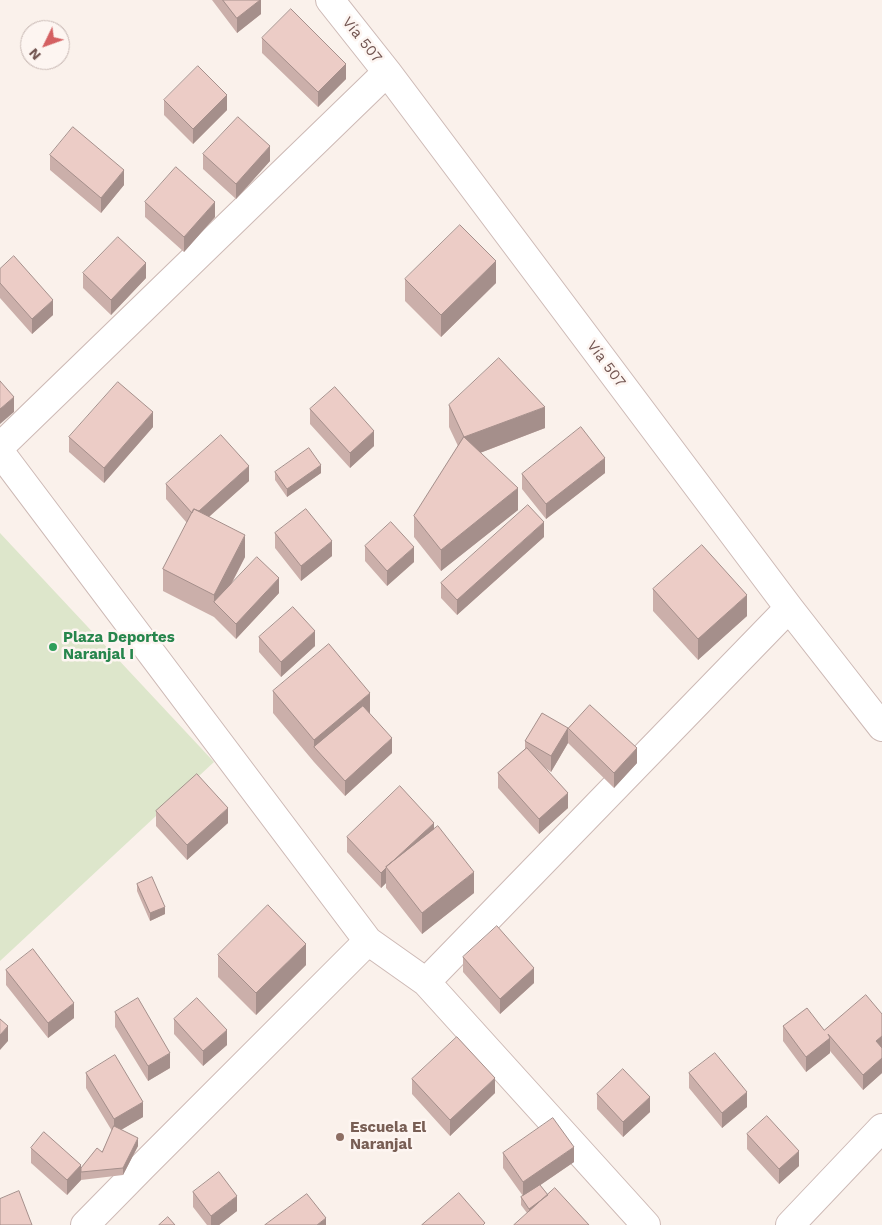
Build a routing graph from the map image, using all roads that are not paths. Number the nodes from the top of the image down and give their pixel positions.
1 (330, 0) edge
2 (387, 72) junction
3 (0, 446) edge
4 (0, 452) edge
5 (789, 608) junction
6 (882, 727) edge
7 (368, 941) junction
8 (426, 982) junction
9 (882, 1128) edge
10 (85, 1225) edge
11 (646, 1225) edge
12 (790, 1225) edge

1 - 2 street, Vía 507
2 - 3 street
2 - 5 street, Vía 507
4 - 7 street
5 - 6 street, Vía 507
5 - 8 street
7 - 8 street
7 - 10 street
8 - 11 street
9 - 12 street

